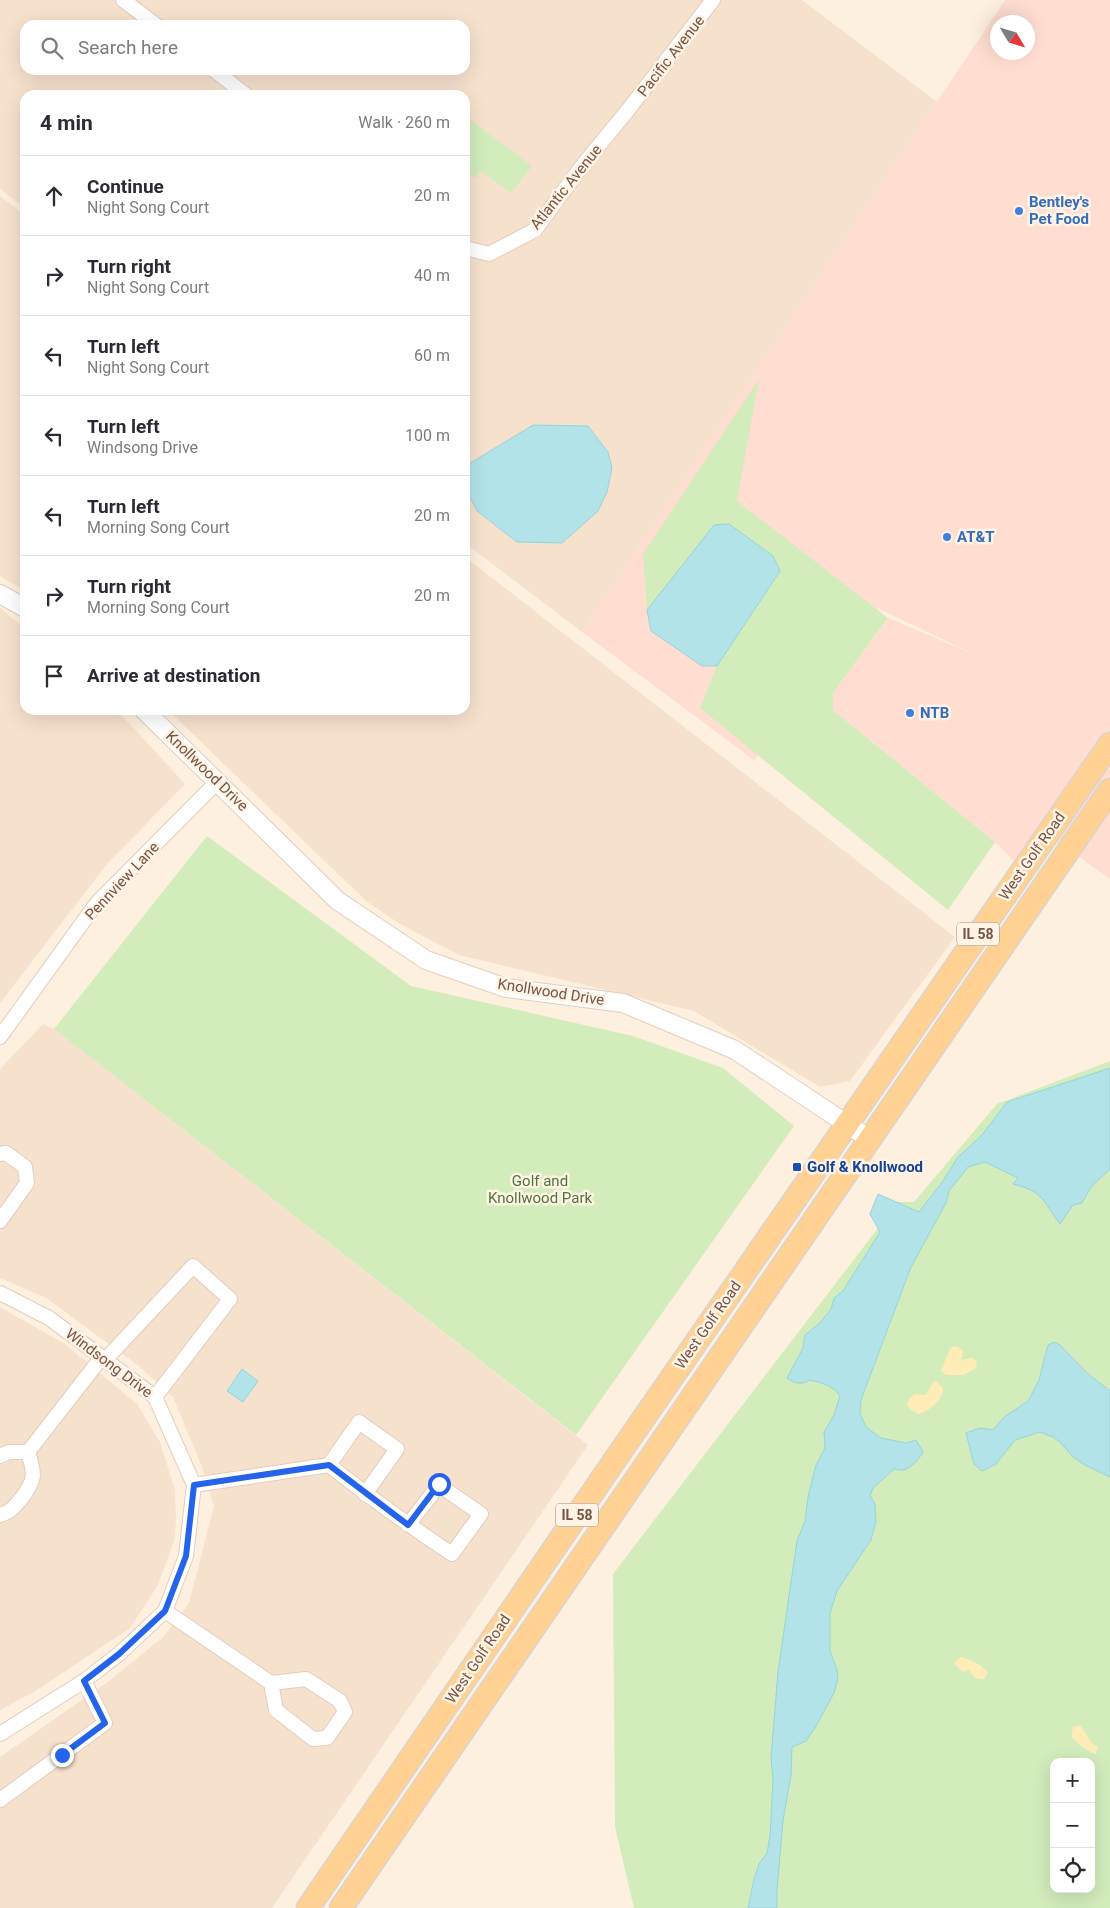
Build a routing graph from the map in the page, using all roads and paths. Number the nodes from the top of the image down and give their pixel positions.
1 (124, 0) edge
2 (713, 0) edge
3 (150, 20) edge
4 (220, 75) edge
5 (240, 90) edge
6 (628, 110) joint
7 (470, 249) edge
8 (0, 594) edge
9 (20, 605) edge
10 (149, 715) edge
11 (1110, 744) edge
12 (218, 782) junction
13 (1110, 790) edge
14 (0, 1037) edge
15 (847, 1124) junction
16 (871, 1140) junction
17 (0, 1154) edge
18 (0, 1221) edge
19 (0, 1292) edge
20 (103, 1358) junction
21 (155, 1397) junction
22 (28, 1452) junction
23 (0, 1456) edge
24 (329, 1465) junction
25 (194, 1485) junction
26 (365, 1494) junction
27 (0, 1515) edge
28 (408, 1525) junction
29 (165, 1611) junction
30 (84, 1681) junction
31 (271, 1683) junction
32 (0, 1734) edge
33 (0, 1800) edge
34 (308, 1908) edge
35 (341, 1908) edge

1 - 3 street
2 - 6 street, Pacific Avenue
4 - 5 street
6 - 7 street, Atlantic Avenue
8 - 9 street
10 - 12 street, Knollwood Drive
11 - 15 main road, West Golf Road / IL 58
12 - 14 street, Pennview Lane
12 - 15 street, Knollwood Drive
13 - 16 main road, West Golf Road / IL 58
15 - 16 street, Knollwood Drive
15 - 34 main road, West Golf Road / IL 58
16 - 35 main road, West Golf Road / IL 58
17 - 18 street
19 - 20 street, Windsong Drive
20 - 21 street, Windsong Drive
20 - 21 street
20 - 22 street
21 - 25 street, Windsong Drive
22 - 23 street
22 - 27 street
24 - 25 street
24 - 26 street
24 - 26 street
25 - 29 street
26 - 28 street
28 - 28 street
29 - 30 street
29 - 31 street
30 - 32 street
30 - 33 street
31 - 31 street

